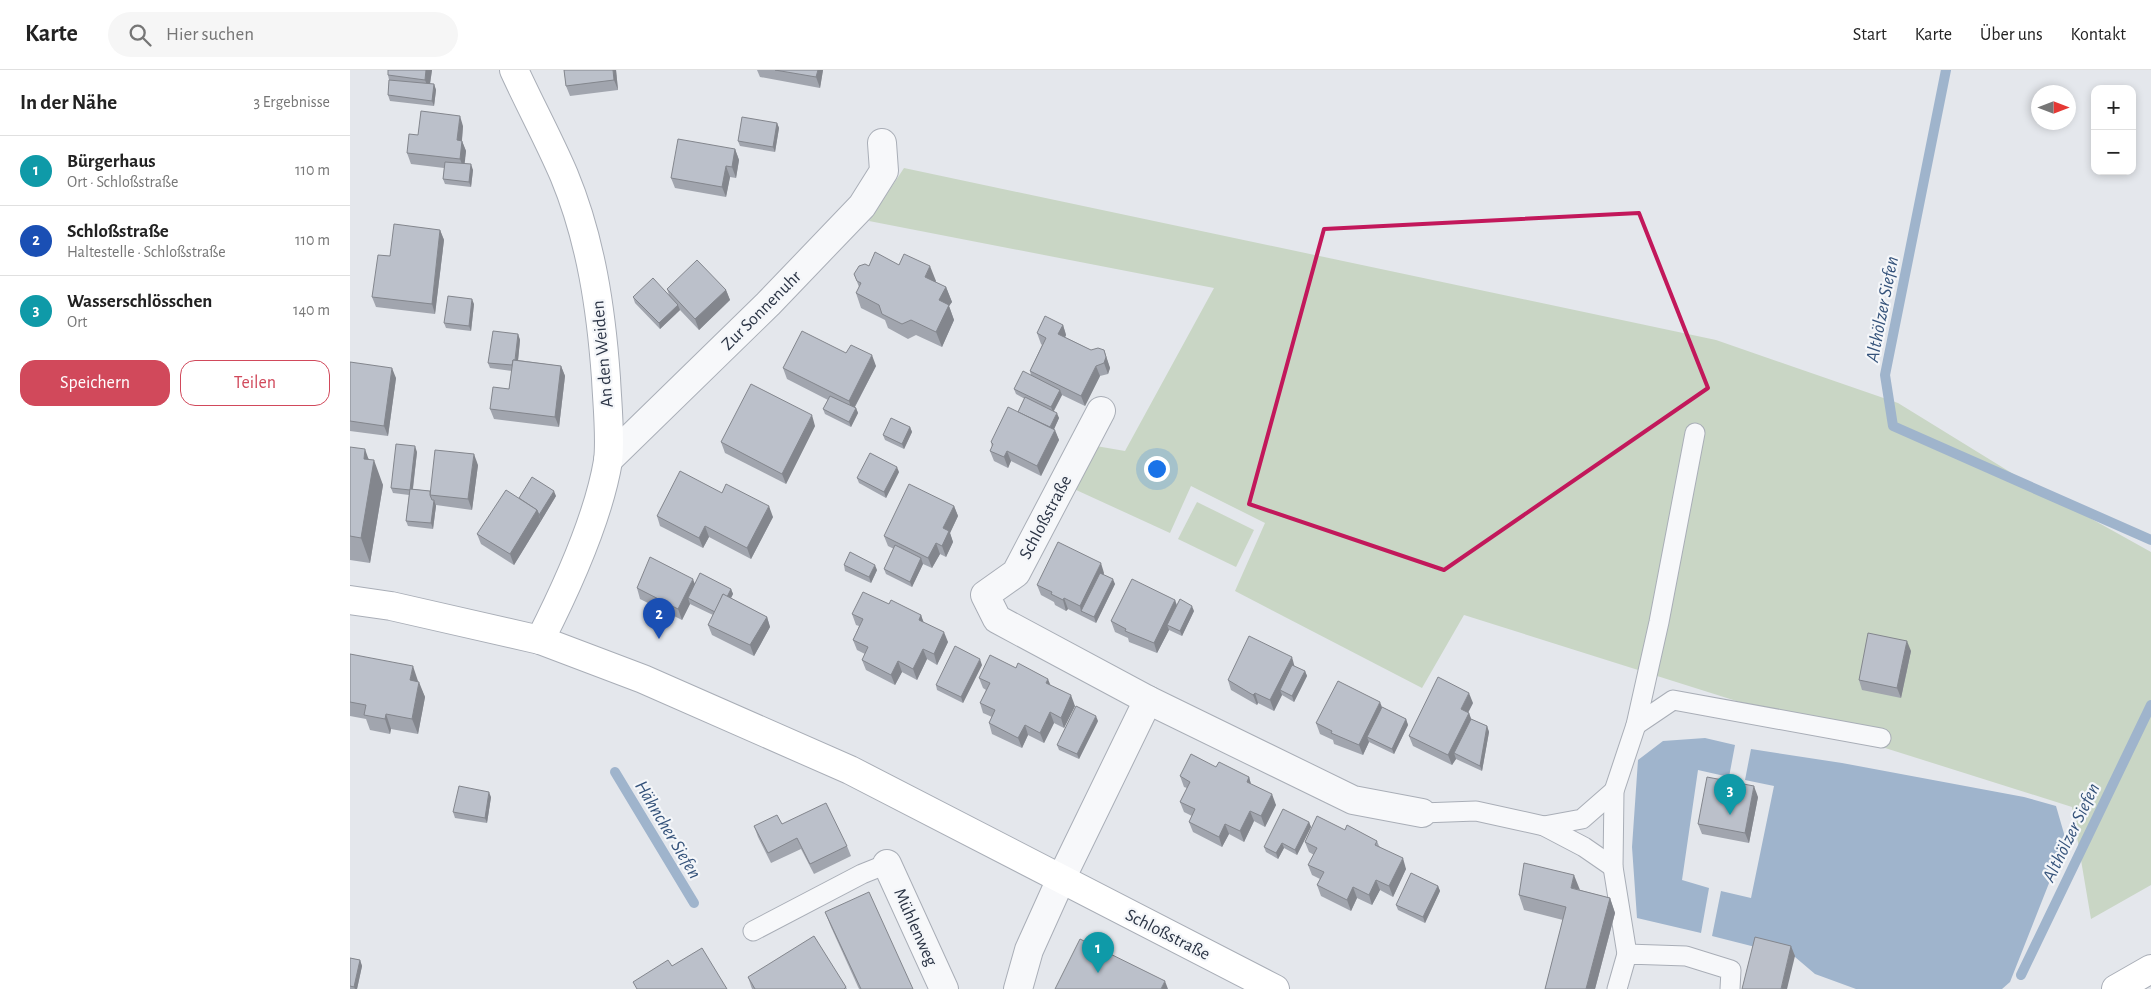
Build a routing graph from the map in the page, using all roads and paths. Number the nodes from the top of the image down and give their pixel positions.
1 (514, 70) edge
2 (882, 143) dead end
3 (1101, 411) dead end
4 (1696, 433) dead end
5 (608, 460) junction
6 (350, 600) edge
7 (540, 640) junction
8 (1148, 700) junction
9 (1636, 724) junction
10 (1881, 738) dead end
11 (1614, 791) junction
12 (1422, 813) joint
13 (1544, 826) junction
14 (887, 864) joint
15 (1613, 867) junction
16 (1061, 880) junction
17 (753, 932) dead end
18 (1627, 954) junction
19 (2151, 969) edge
20 (944, 989) edge
21 (1018, 989) edge
22 (1275, 989) edge
23 (1618, 989) edge
24 (1730, 989) edge
25 (2116, 989) edge

1 - 5 main road, An den Weiden
2 - 5 street, Zur Sonnenuhr
3 - 8 street, Schloßstraße
4 - 9 lane
5 - 7 main road, An den Weiden
6 - 7 main road, Schloßstraße
7 - 16 main road, Schloßstraße
8 - 12 street, Schloßstraße
8 - 16 street
9 - 10 lane
9 - 11 lane
11 - 13 lane
11 - 15 lane
12 - 13 lane
13 - 15 lane
14 - 17 lane
14 - 20 street, Mühlenweg
15 - 18 lane
16 - 21 street
16 - 22 main road, Schloßstraße
18 - 23 lane
18 - 24 lane
19 - 25 main road

